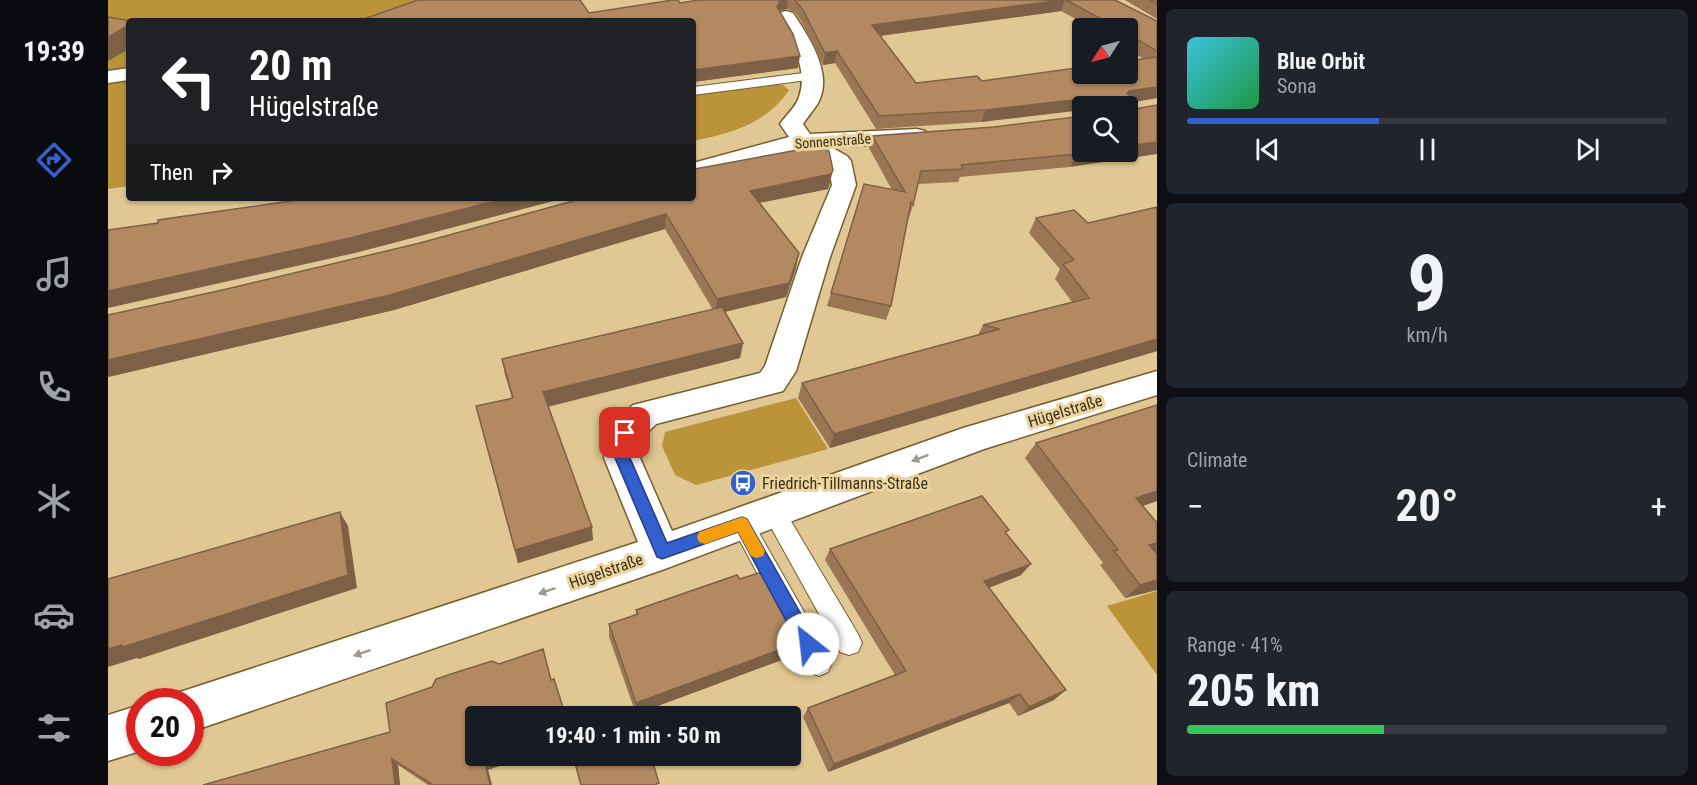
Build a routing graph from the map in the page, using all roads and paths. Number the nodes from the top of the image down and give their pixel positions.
1 (786, 17) edge
2 (126, 74) edge
3 (812, 76) junction
4 (108, 77) edge
5 (696, 91) edge
6 (934, 135) edge
7 (804, 141) junction
8 (696, 170) edge
9 (1157, 383) edge
10 (758, 519) junction
11 (662, 552) junction
12 (849, 643) dead end
13 (819, 663) dead end
14 (204, 705) edge
15 (126, 732) edge
16 (108, 738) edge

1 - 3 street
2 - 4 street
3 - 5 lane
3 - 7 street
6 - 7 street, Sonnenstraße
7 - 8 street, Sonnenstraße
7 - 11 street
9 -> 10 street, Hügelstraße
10 - 11 street, Hügelstraße
10 - 12 lane
10 - 13 lane
11 -> 14 street, Hügelstraße
15 - 16 street

